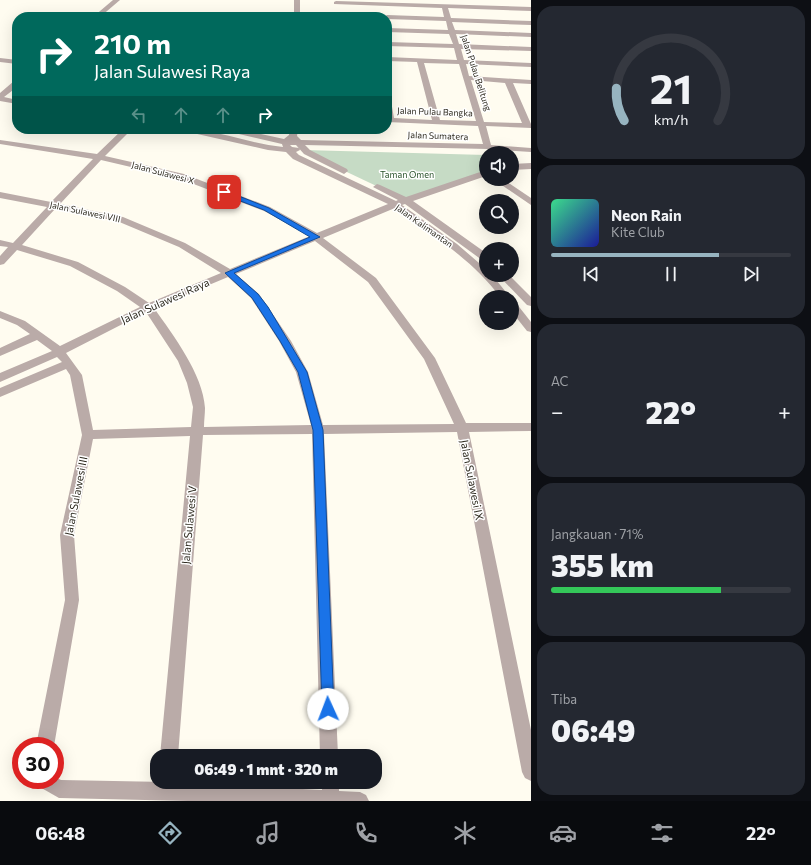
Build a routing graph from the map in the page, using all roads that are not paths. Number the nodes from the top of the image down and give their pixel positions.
1 (117, 0) edge
2 (297, 0) edge
3 (363, 0) edge
4 (336, 2) edge
5 (380, 4) junction
6 (444, 6) junction
7 (531, 9) edge
8 (102, 12) edge
9 (297, 12) edge
10 (337, 12) edge
11 (392, 17) edge
12 (448, 19) junction
13 (531, 23) edge
14 (392, 30) edge
15 (452, 32) junction
16 (531, 35) edge
17 (392, 44) edge
18 (456, 46) junction
19 (531, 49) edge
20 (392, 59) edge
21 (0, 60) edge
22 (420, 60) junction
23 (12, 61) edge
24 (461, 61) junction
25 (531, 65) edge
26 (466, 78) junction
27 (508, 81) junction
28 (531, 82) edge
29 (12, 87) edge
30 (0, 98) edge
31 (12, 101) edge
32 (392, 120) edge
33 (437, 122) junction
34 (482, 124) junction
35 (529, 126) edge
36 (123, 134) edge
37 (208, 134) edge
38 (244, 134) edge
39 (292, 134) edge
40 (294, 134) edge
41 (0, 142) edge
42 (287, 146) junction
43 (302, 146) junction
44 (486, 146) edge
45 (519, 150) edge
46 (531, 150) edge
47 (479, 151) edge
48 (519, 156) edge
49 (99, 157) junction
50 (531, 157) edge
51 (531, 166) edge
52 (519, 167) edge
53 (479, 174) edge
54 (507, 186) edge
55 (0, 195) edge
56 (406, 200) junction
57 (531, 202) edge
58 (395, 204) junction
59 (55, 205) junction
60 (316, 237) junction
61 (0, 243) edge
62 (16, 246) junction
63 (479, 253) edge
64 (0, 262) edge
65 (229, 273) junction
66 (510, 282) edge
67 (500, 290) edge
68 (531, 304) edge
69 (148, 307) junction
70 (0, 314) edge
71 (519, 314) edge
72 (531, 329) edge
73 (38, 335) junction
74 (57, 350) junction
75 (0, 352) edge
76 (68, 363) junction
77 (0, 369) edge
78 (0, 378) edge
79 (0, 393) edge
80 (462, 427) junction
81 (531, 427) edge
82 (318, 430) junction
83 (197, 431) junction
84 (88, 435) junction
85 (47, 737) edge
86 (170, 749) edge
87 (330, 749) edge
88 (531, 772) edge
89 (150, 787) edge
90 (64, 789) edge
91 (188, 789) edge
92 (330, 789) edge
93 (308, 800) edge
94 (331, 800) junction
95 (360, 801) edge

1 - 8 street
2 - 9 street
3 - 5 street
4 - 5 street
4 - 10 street
5 - 6 street
6 - 7 street
6 - 12 street, Jalan Pulau Belitung
11 - 12 street
12 - 13 street
12 - 15 street, Jalan Pulau Belitung
14 - 15 street
15 - 16 street
15 - 18 street, Jalan Pulau Belitung
17 - 18 street
18 - 19 street
18 - 24 street, Jalan Pulau Belitung
20 - 22 street
21 - 23 street
22 - 24 street
22 - 33 street
24 - 25 street
24 - 26 street, Jalan Pulau Belitung
26 - 27 street
26 - 34 street, Jalan Pulau Belitung
27 - 28 street
27 - 35 street
29 - 30 street
30 - 31 street
32 - 33 street, Jalan Pulau Bangka
33 - 34 street, Jalan Pulau Bangka
34 - 35 street, Jalan Pulau Bangka
34 - 44 street, Jalan Pulau Belitung
36 - 49 street
37 - 42 street, Jalan Sumatera
38 - 42 street, Jalan Sumatera
39 - 42 street
40 - 43 street, Jalan Kalimantan
41 - 49 street, Jalan Sulawesi X
42 - 43 street, Jalan Sumatera
42 - 58 street, Jalan Kalimantan
43 - 47 street, Jalan Sumatera
43 - 56 street, Jalan Kalimantan
45 - 46 street, Jalan Sumatera
48 - 50 street
49 - 59 street
49 - 60 street, Jalan Sulawesi X
51 - 52 street
53 - 56 street, Jalan Sulawesi Raya
54 - 57 street
55 - 59 street, Jalan Sulawesi VIII
56 - 58 street, Jalan Sulawesi Raya
56 - 63 street, Jalan Kalimantan
58 - 60 street, Jalan Sulawesi Raya
58 - 67 street, Jalan Kalimantan
59 - 62 street
59 - 65 street, Jalan Sulawesi VIII
60 - 65 street, Jalan Sulawesi Raya
60 - 80 street, Jalan Sulawesi IX
61 - 62 street
62 - 64 street
62 - 69 street
65 - 69 street, Jalan Sulawesi Raya
65 - 82 street, Jalan Sulawesi VIII
66 - 68 street
69 - 74 street, Jalan Sulawesi Raya
69 - 83 street, Jalan Sulawesi V
70 - 73 street, Jalan Sulawesi III
71 - 72 street
73 - 74 street, Jalan Sulawesi III
73 - 75 street
74 - 76 street, Jalan Sulawesi III
74 - 77 street
74 - 78 street
76 - 79 street
76 - 84 street, Jalan Sulawesi III
80 - 81 street
80 - 82 street
80 - 88 street, Jalan Sulawesi IX
82 - 83 street
82 - 87 street, Jalan Sulawesi VIII
83 - 84 street
83 - 86 street, Jalan Sulawesi V
84 - 85 street, Jalan Sulawesi III
89 - 90 street
91 - 93 street
92 - 94 street
93 - 94 street
94 - 95 street

